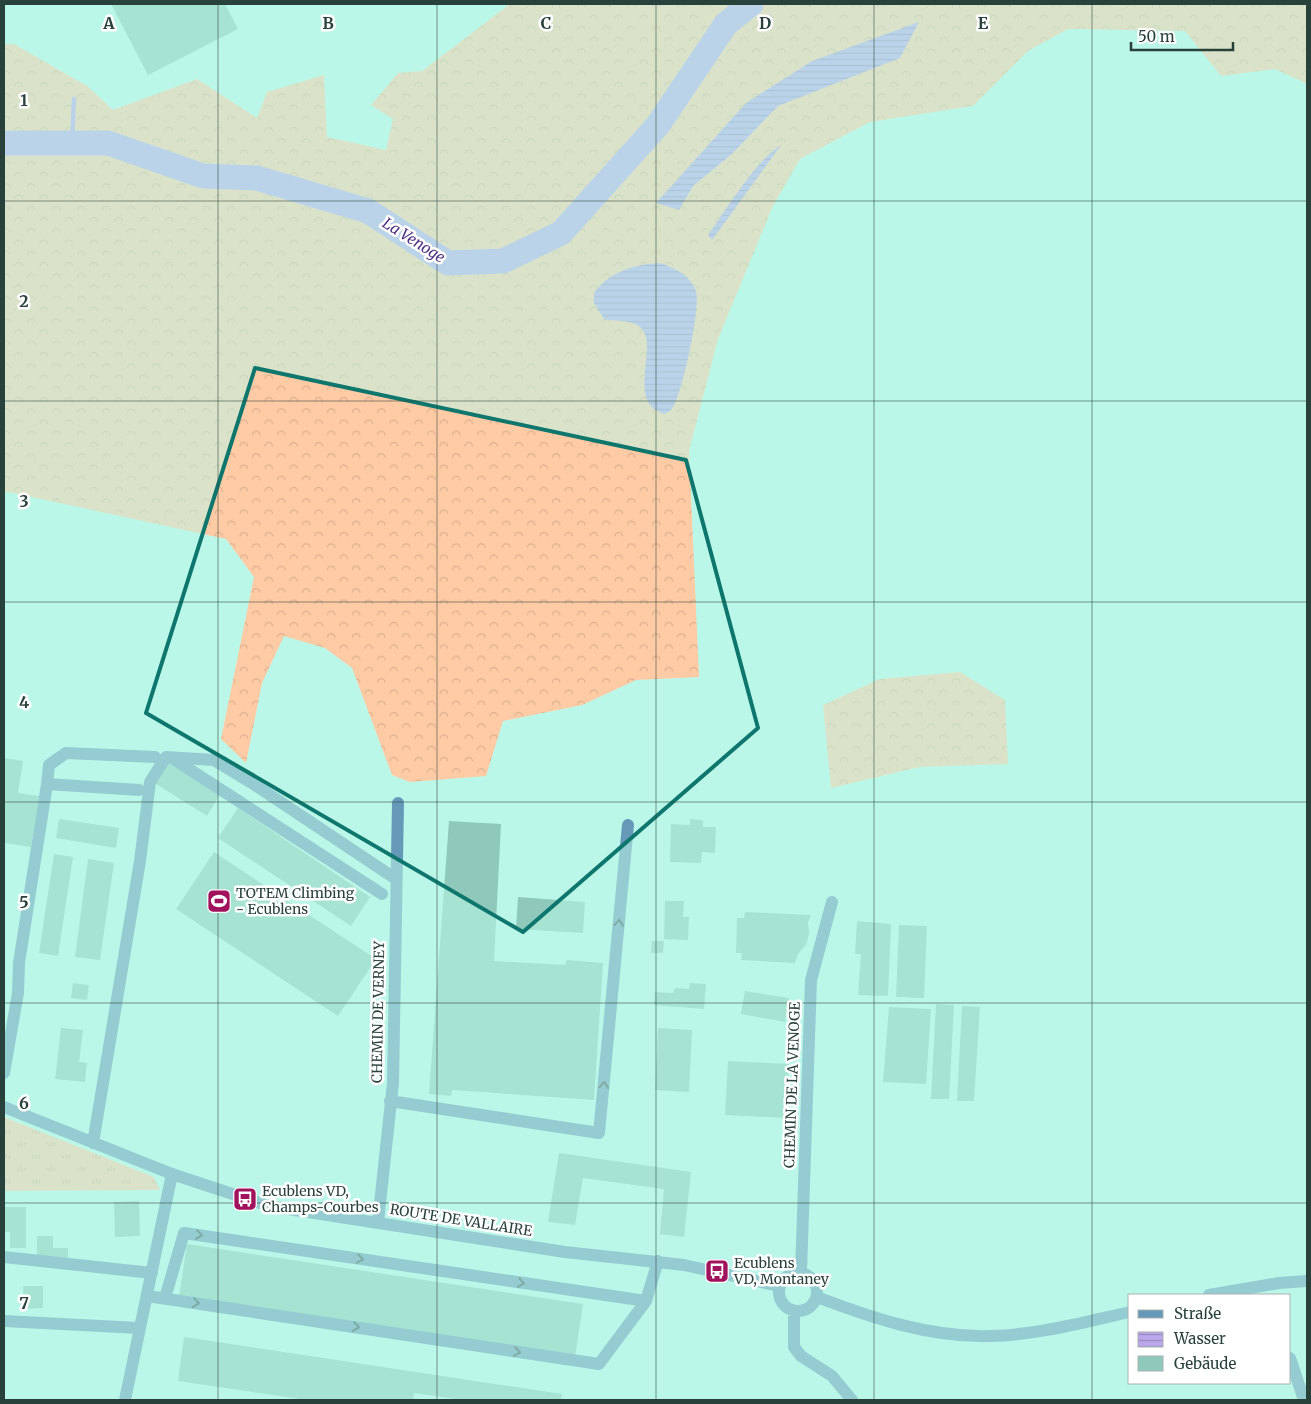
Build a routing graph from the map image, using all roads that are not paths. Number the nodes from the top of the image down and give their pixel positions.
1 (154, 757) dead end
2 (172, 758) junction
3 (47, 784) junction
4 (139, 790) dead end
5 (398, 803) dead end
6 (294, 811) junction
7 (628, 825) dead end
8 (283, 829) junction
9 (396, 879) junction
10 (382, 894) dead end
11 (832, 902) dead end
12 (4, 1073) edge
13 (390, 1101) junction
14 (4, 1107) edge
15 (93, 1143) junction
16 (172, 1174) junction
17 (378, 1222) junction
18 (4, 1257) edge
19 (658, 1262) junction
20 (801, 1272) junction
21 (152, 1273) junction
22 (1307, 1280) edge
23 (779, 1286) junction
24 (1279, 1289) edge
25 (1221, 1294) edge
26 (147, 1296) junction
27 (817, 1297) junction
28 (165, 1298) junction
29 (646, 1301) junction
30 (794, 1312) junction
31 (1128, 1312) edge
32 (4, 1321) edge
33 (139, 1328) junction
34 (1291, 1361) edge
35 (125, 1400) edge
36 (852, 1400) edge
37 (1304, 1400) edge

1 - 3 street
2 - 6 street
2 - 8 street
2 - 15 street
3 - 4 street
3 - 12 street
5 - 9 street, CHEMIN DE VERNEY
6 - 8 street
6 - 9 street
13 -> 7 street
8 - 10 street
9 - 13 street, CHEMIN DE VERNEY
11 - 20 street, CHEMIN DE LA VENOGE
13 - 17 street, CHEMIN DE VERNEY
14 - 15 street, ROUTE DE VALLAIRE
15 - 16 street, ROUTE DE VALLAIRE
16 - 17 street, ROUTE DE VALLAIRE
16 - 21 street
17 - 19 street, ROUTE DE VALLAIRE
18 - 21 street
19 - 23 street, ROUTE DE VALLAIRE
19 - 29 street
20 - 23 street
20 - 27 street
21 - 26 street
22 - 24 street
23 - 30 street
24 - 25 street
26 - 28 street
26 - 33 street
27 - 30 street
27 - 31 street
28 -> 29 street
28 -> 29 street
30 - 36 street
32 - 33 street
33 - 35 street
34 - 37 street

